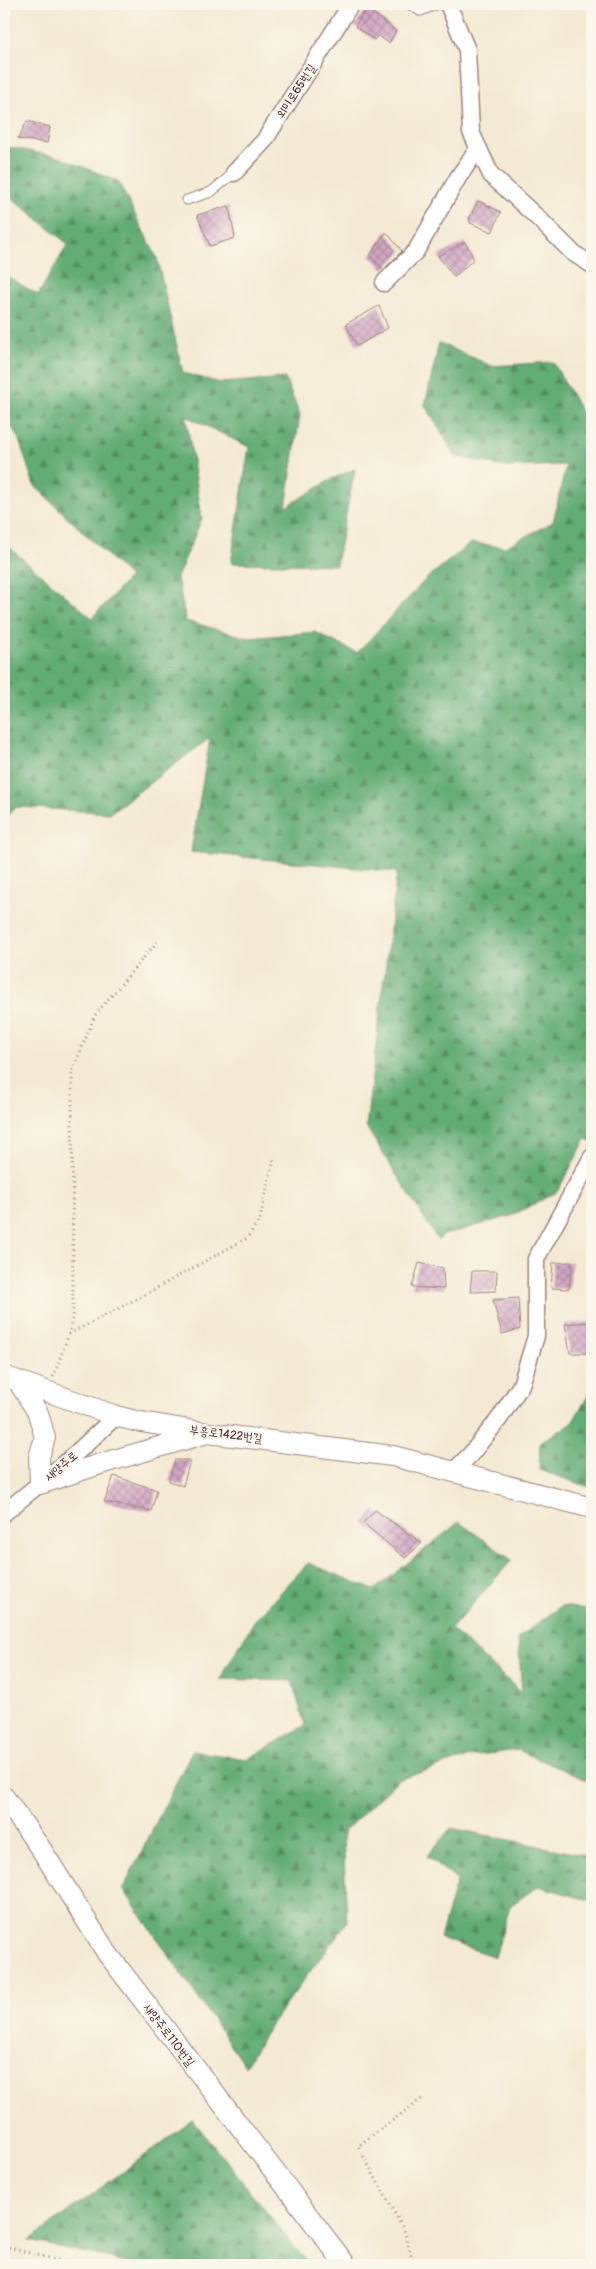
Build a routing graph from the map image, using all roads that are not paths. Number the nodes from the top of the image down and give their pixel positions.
1 (351, 4) edge
2 (409, 4) edge
3 (438, 4) edge
4 (448, 4) edge
5 (478, 149) junction
6 (234, 173) joint
7 (187, 200) dead end
8 (592, 265) edge
9 (384, 283) dead end
10 (592, 1157) edge
11 (11, 1379) edge
12 (116, 1416) junction
13 (208, 1433) junction
14 (453, 1472) junction
15 (40, 1484) junction
16 (592, 1508) edge
17 (4, 1513) edge
18 (4, 1797) edge
19 (346, 2265) edge

1 - 6 street, 외미로65번길
2 - 3 lane
4 - 5 street
5 - 8 street
5 - 9 street
6 - 7 lane
10 - 14 street
11 - 12 street, 부흥로1422번길
11 - 15 street
12 - 13 street, 부흥로1422번길
12 - 15 street, 새양주로
13 - 14 street, 부흥로1422번길
13 - 15 street
14 - 16 street, 부흥로1422번길
15 - 17 street, 새양주로
18 - 19 street, 새양주로110번길

